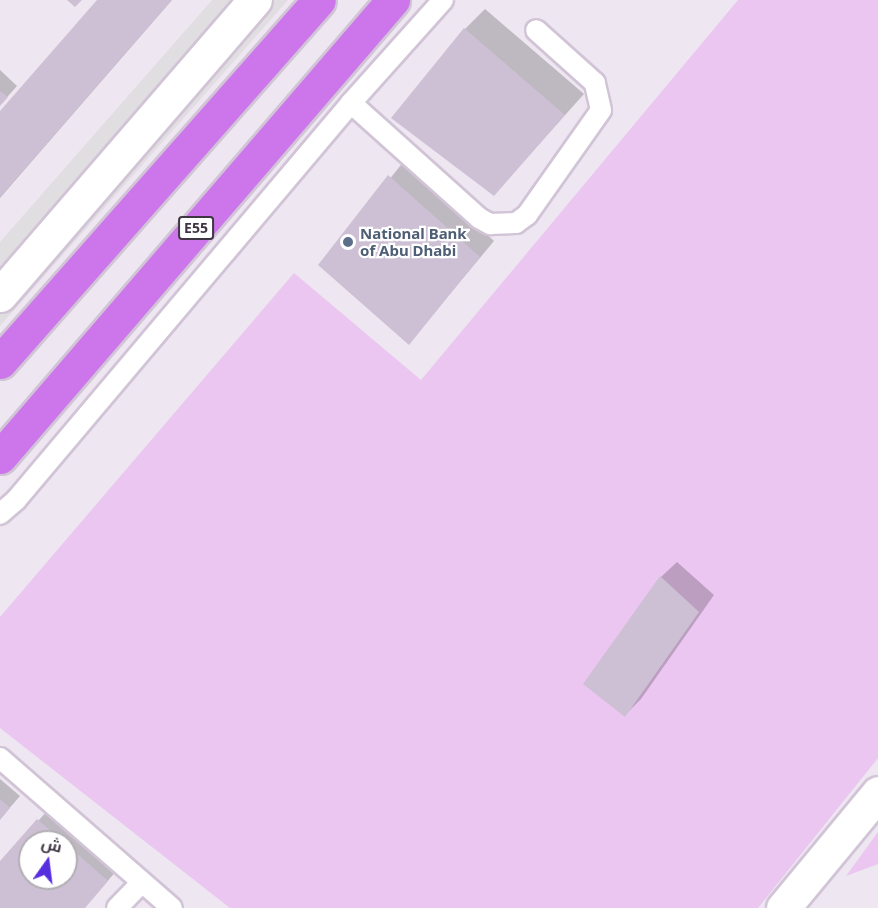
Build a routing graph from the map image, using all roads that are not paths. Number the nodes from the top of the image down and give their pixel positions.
1 (255, 0) edge
2 (318, 0) edge
3 (393, 0) edge
4 (443, 0) edge
5 (536, 30) dead end
6 (351, 103) junction
7 (0, 295) edge
8 (0, 362) edge
9 (0, 457) edge
10 (0, 514) edge
11 (0, 758) edge
12 (878, 793) edge
13 (142, 882) junction
14 (117, 908) edge
15 (172, 908) edge
16 (783, 908) edge

1 - 7 street
2 - 8 highway
3 - 9 highway, E55
4 - 6 lane
5 - 6 lane
6 - 10 lane
11 - 13 lane
12 - 16 street
13 - 14 lane
13 - 15 lane

